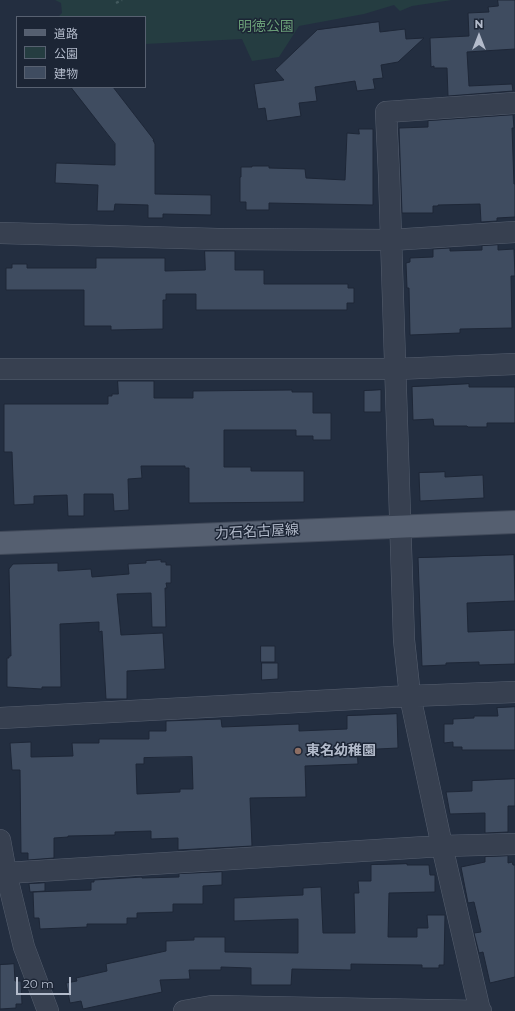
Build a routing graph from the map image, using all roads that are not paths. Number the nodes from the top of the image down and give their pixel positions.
1 (515, 103) edge
2 (515, 232) edge
3 (0, 233) edge
4 (391, 240) junction
5 (515, 364) edge
6 (0, 369) edge
7 (396, 369) junction
8 (515, 522) edge
9 (400, 527) junction
10 (0, 543) edge
11 (515, 692) edge
12 (410, 696) junction
13 (0, 718) edge
14 (0, 840) edge
15 (515, 844) edge
16 (442, 846) junction
17 (6, 873) junction
18 (48, 1011) edge
19 (184, 1011) edge
20 (480, 1011) edge

1 - 4 street
2 - 4 street
3 - 4 street
4 - 7 street
5 - 7 street
6 - 7 street
7 - 9 street
8 - 9 main road, 力石名古屋線
9 - 10 main road, 力石名古屋線
9 - 12 street
11 - 12 street
12 - 13 street
12 - 16 street
14 - 17 street
15 - 16 street
16 - 17 street
16 - 20 street
17 - 18 street
19 - 20 street

